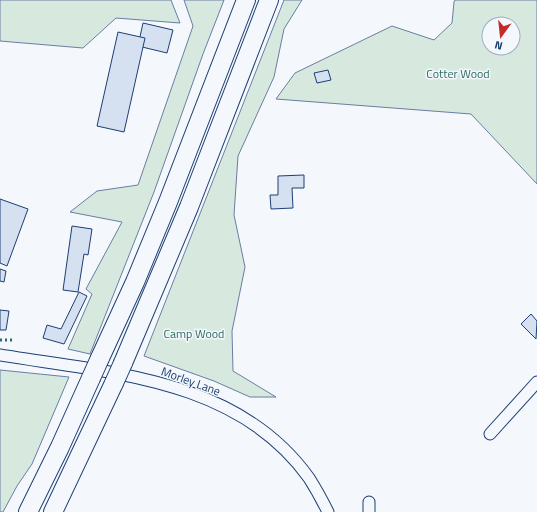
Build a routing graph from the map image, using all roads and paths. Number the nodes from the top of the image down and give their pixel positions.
1 (246, 0) edge
2 (269, 0) edge
3 (0, 355) edge
4 (537, 382) edge
5 (490, 434) dead end
6 (28, 512) edge
7 (53, 512) edge
8 (328, 512) edge

1 - 6 highway, bridge
2 - 7 highway, bridge
3 - 8 street, Morley Lane
4 - 5 street

